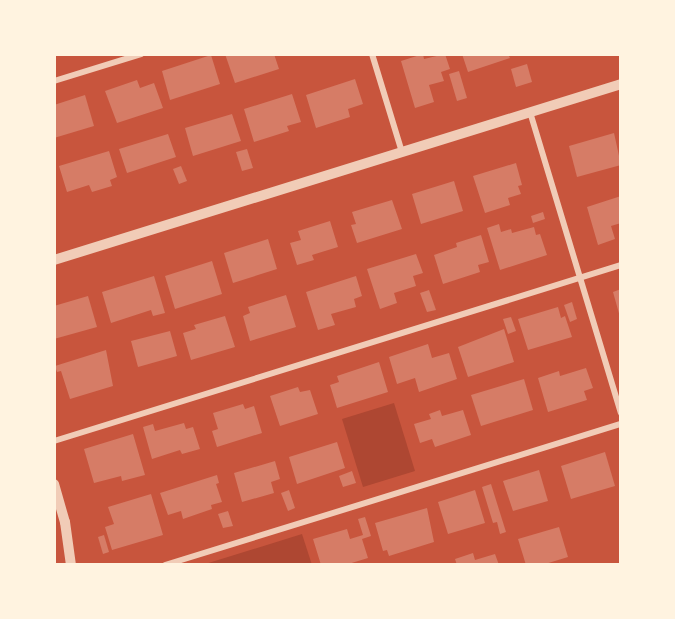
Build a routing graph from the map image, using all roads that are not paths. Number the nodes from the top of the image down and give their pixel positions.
1 (141, 54) edge
2 (372, 54) edge
3 (54, 81) edge
4 (621, 84) edge
5 (530, 112) junction
6 (402, 152) junction
7 (54, 260) edge
8 (621, 265) edge
9 (580, 278) junction
10 (621, 413) edge
11 (621, 424) edge
12 (54, 441) edge
13 (54, 484) edge
14 (70, 565) edge
15 (165, 565) edge

1 - 3 street
2 - 6 street
4 - 5 street
5 - 6 street
5 - 9 street
6 - 7 street
8 - 9 street
9 - 10 street
9 - 12 street
11 - 15 street
13 - 14 street

